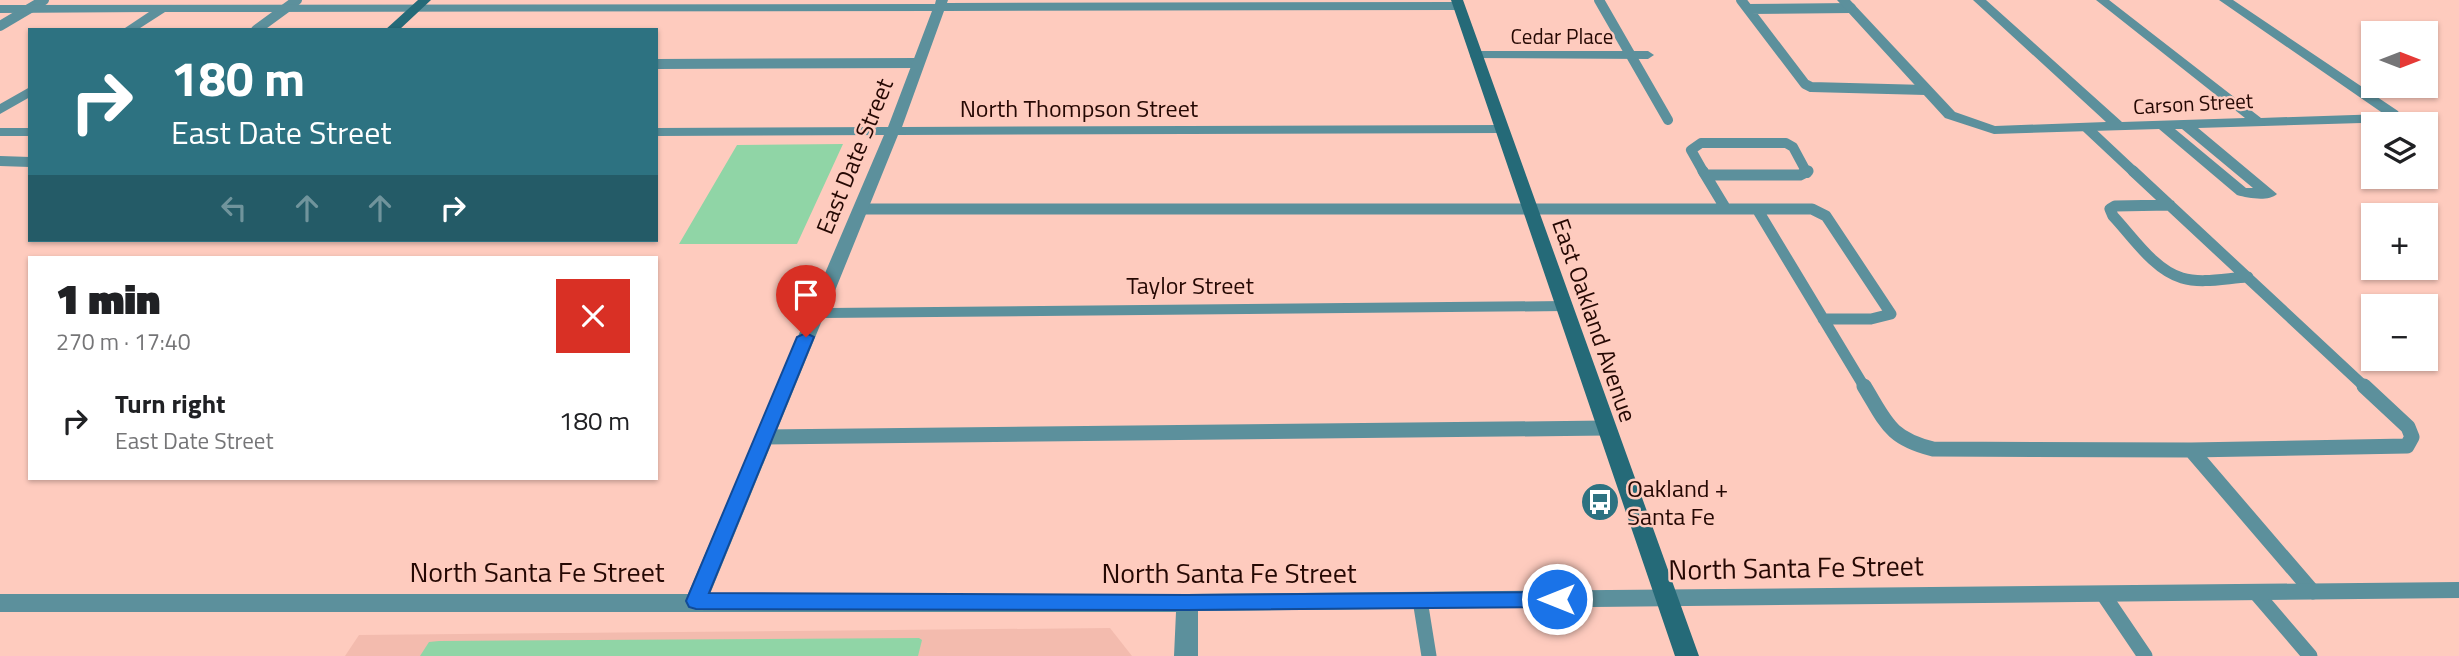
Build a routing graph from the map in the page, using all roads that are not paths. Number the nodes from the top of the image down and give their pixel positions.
1 (44, 0) edge
2 (175, 0) edge
3 (297, 0) edge
4 (1599, 0) edge
5 (1741, 0) edge
6 (1979, 0) edge
7 (2102, 0) edge
8 (2225, 0) edge
9 (941, 3) edge
10 (1458, 3) edge
11 (421, 4) edge
12 (1847, 4) edge
13 (163, 8) junction
14 (286, 8) junction
15 (0, 9) edge
16 (29, 9) junction
17 (1748, 9) junction
18 (0, 26) edge
19 (131, 28) edge
20 (259, 28) edge
21 (393, 28) edge
22 (1476, 55) junction
23 (1631, 55) junction
24 (1648, 55) dead end
25 (918, 63) junction
26 (658, 64) edge
27 (1926, 90) junction
28 (28, 92) edge
29 (0, 110) edge
30 (1668, 120) dead end
31 (2256, 120) junction
32 (2185, 124) junction
33 (2162, 125) junction
34 (2119, 127) junction
35 (2087, 128) junction
36 (1502, 129) junction
37 (893, 131) junction
38 (0, 132) edge
39 (28, 132) edge
40 (658, 132) edge
41 (0, 162) edge
42 (28, 162) edge
43 (1706, 175) junction
44 (2170, 205) junction
45 (860, 209) junction
46 (1530, 209) junction
47 (1726, 209) junction
48 (1757, 209) junction
49 (2248, 277) junction
50 (1564, 306) junction
51 (816, 313) junction
52 (1823, 319) junction
53 (1607, 428) junction
54 (764, 437) junction
55 (2191, 450) junction
56 (2459, 590) edge
57 (2313, 592) junction
58 (2256, 593) junction
59 (2103, 594) junction
60 (1667, 598) junction
61 (1420, 600) junction
62 (696, 601) junction
63 (0, 603) edge
64 (1187, 603) junction
65 (1186, 656) edge
66 (1429, 656) edge
67 (1687, 656) edge
68 (2145, 656) edge
69 (2310, 656) edge

1 - 16 lane
2 - 13 street
3 - 14 lane
4 - 23 lane
5 - 17 lane
6 - 34 street
7 - 31 street
8 - 31 street, Carson Street
9 - 10 street
9 - 11 street
9 - 25 street, East Date Street
10 - 22 street, East Oakland Avenue
11 - 14 street
11 - 21 street
12 - 17 lane
12 - 27 street, Carson Street
13 - 14 street
13 - 16 street
13 - 19 street
14 - 20 lane
15 - 16 street
16 - 18 lane
17 - 27 lane
22 - 23 street, Cedar Place
22 - 36 street, East Oakland Avenue
23 - 24 street, Cedar Place
23 - 30 lane
25 - 26 lane
25 - 37 street, East Date Street
27 - 35 street, Carson Street
28 - 29 street
31 - 32 street, Carson Street
32 - 33 street, Carson Street
32 - 33 street
33 - 34 street, Carson Street
34 - 35 street, Carson Street
35 - 44 lane
36 - 37 street, North Thompson Street
36 - 46 street, East Oakland Avenue
37 - 40 street, North Thompson Street
37 - 45 street, East Date Street
38 - 39 street
41 - 42 lane
43 - 43 lane
43 - 47 lane
44 - 49 lane
44 - 49 lane
45 - 46 lane
45 - 51 street, East Date Street
46 - 47 lane
46 - 50 street, East Oakland Avenue
47 - 48 lane
48 - 52 lane
48 - 52 lane
49 - 55 lane
50 - 51 street, Taylor Street
50 - 53 street, East Oakland Avenue
51 - 54 street, East Date Street
52 - 55 lane
53 - 54 lane
53 - 60 street, East Oakland Avenue
54 - 62 street, East Date Street
55 - 57 lane
56 - 57 street, North Santa Fe Street
57 - 58 street, North Santa Fe Street
58 - 59 street, North Santa Fe Street
58 - 69 lane
59 - 60 street, North Santa Fe Street
59 - 68 lane
60 - 61 street, North Santa Fe Street
60 - 67 street, East Oakland Avenue
61 - 64 street, North Santa Fe Street
61 - 66 lane
62 - 63 street, North Santa Fe Street
62 - 64 street, North Santa Fe Street
64 - 65 street

